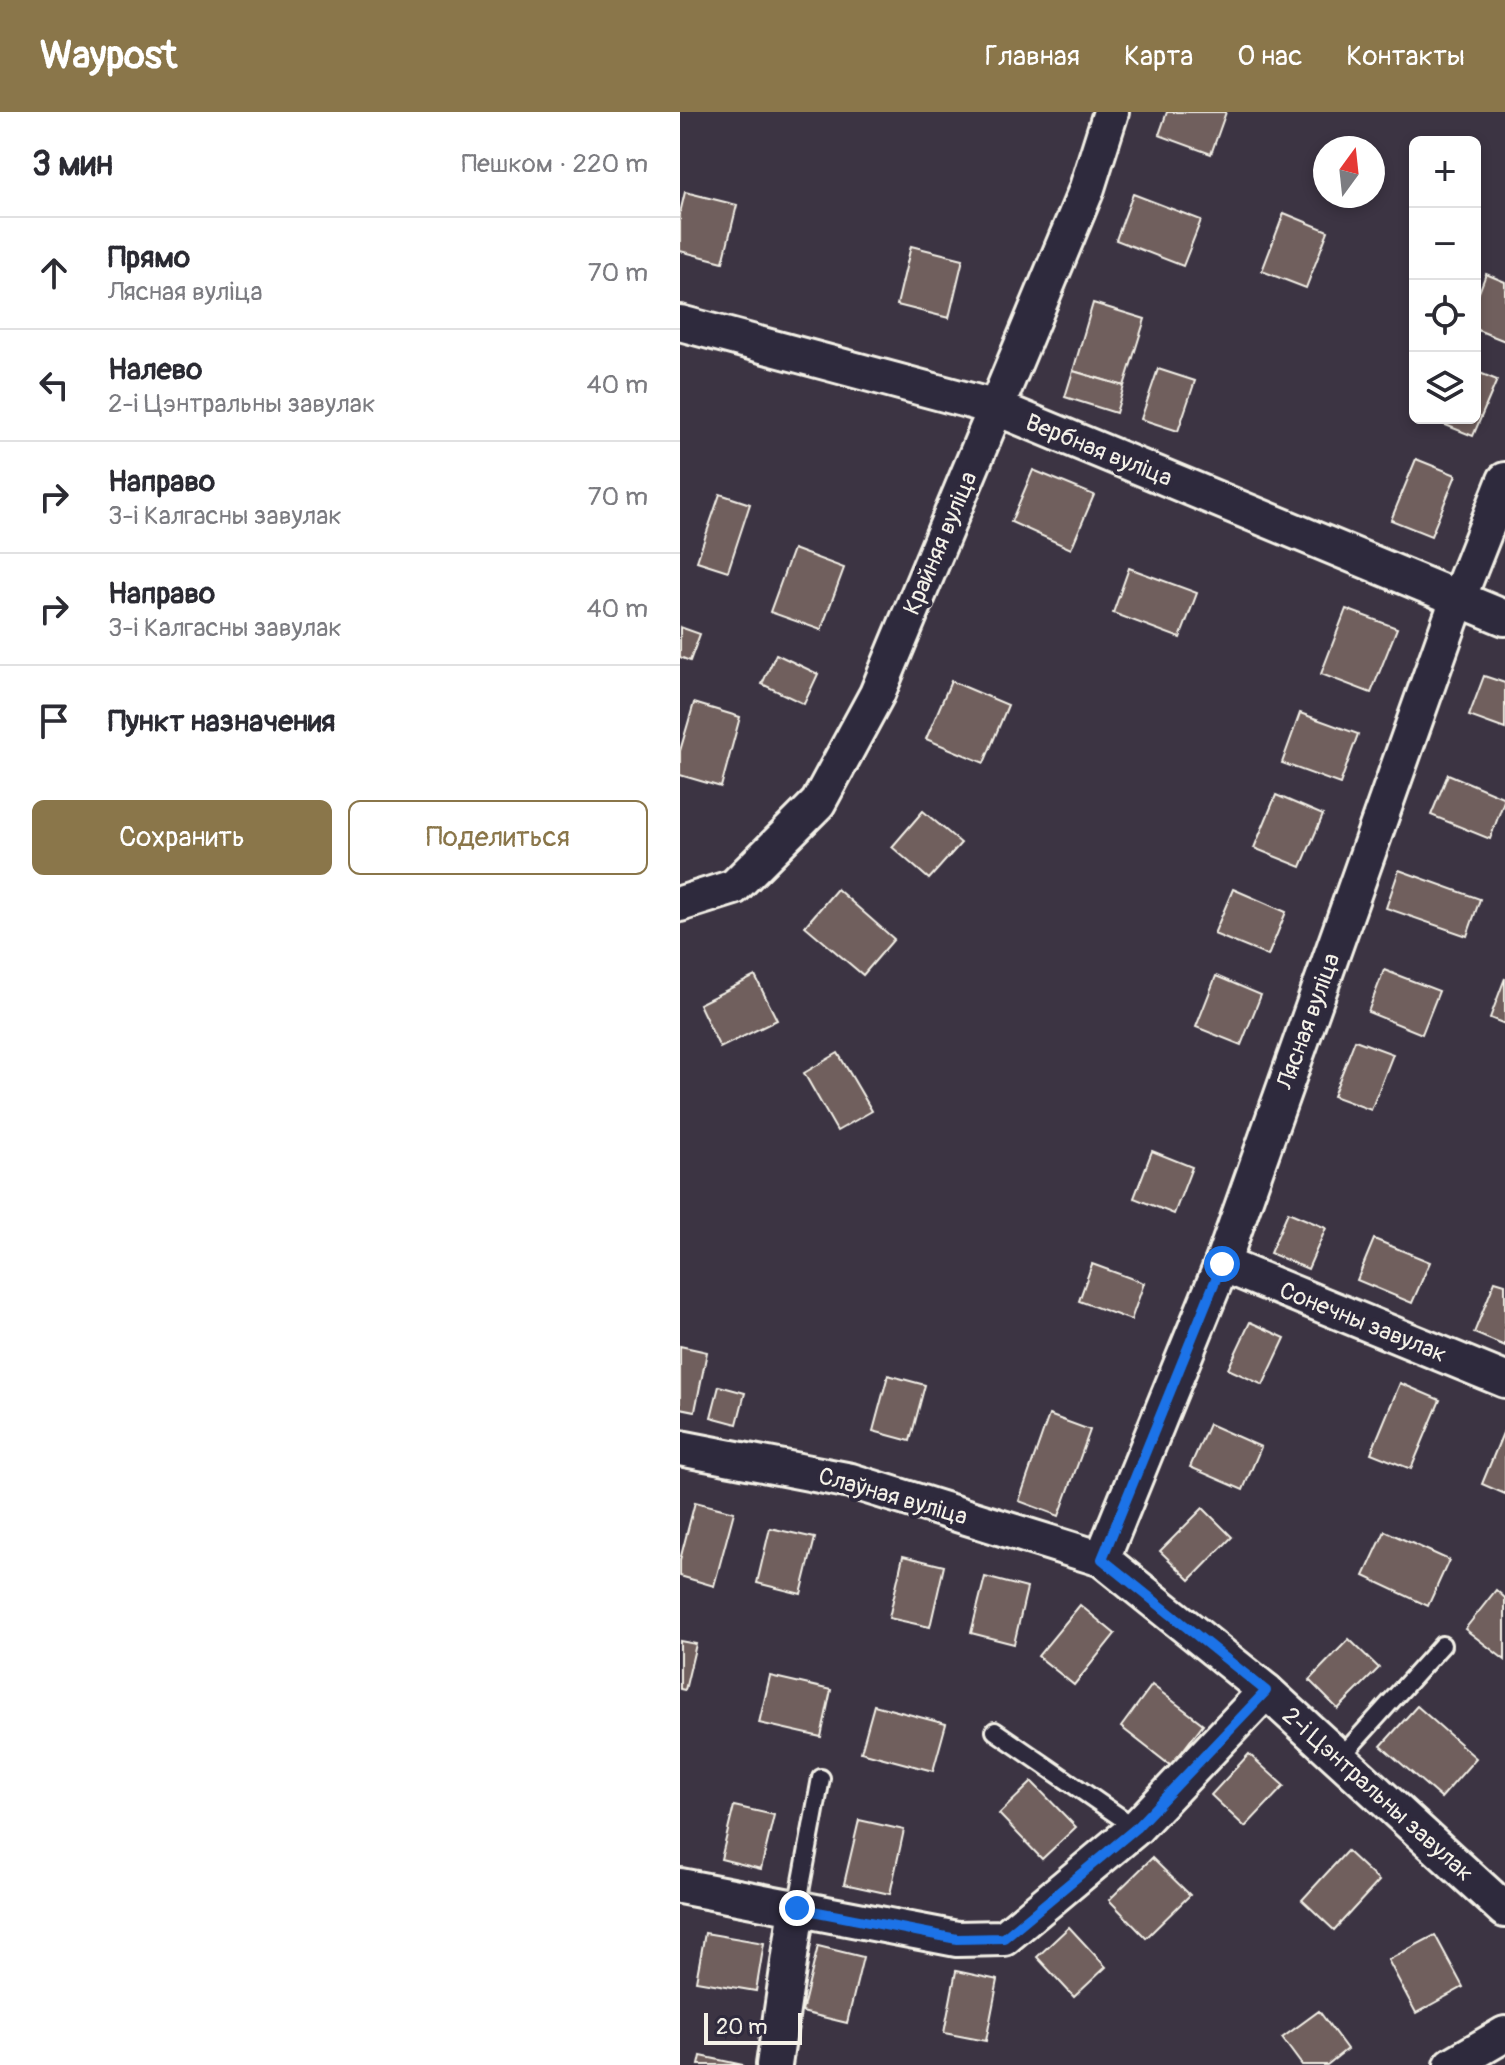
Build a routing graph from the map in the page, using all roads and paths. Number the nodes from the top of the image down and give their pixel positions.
1 (1111, 112) edge
2 (680, 323) edge
3 (997, 408) junction
4 (1505, 480) edge
5 (1458, 599) junction
6 (1505, 618) edge
7 (680, 904) edge
8 (1222, 1264) junction
9 (1505, 1380) edge
10 (680, 1448) edge
11 (1102, 1559) junction
12 (1442, 1645) dead end
13 (1266, 1691) junction
14 (995, 1731) dead end
15 (1339, 1759) junction
16 (821, 1778) dead end
17 (1136, 1828) junction
18 (680, 1886) edge
19 (797, 1908) junction
20 (1505, 1910) edge
21 (1505, 2034) edge
22 (774, 2065) edge
23 (1452, 2065) edge

1 - 3 street, Крайняя вуліца
2 - 3 street, Вербная вуліца
3 - 5 street, Вербная вуліца
3 - 7 street, Крайняя вуліца
4 - 5 street, Лясная вуліца
5 - 6 street, Вербная вуліца
5 - 8 street, Лясная вуліца
8 - 9 street, Сонечны завулак
8 - 11 street, Лясная вуліца
10 - 11 street, Слаўная вуліца
11 - 13 street, 2-і Цэнтральны завулак
12 - 15 lane
13 - 15 street, 2-і Цэнтральны завулак
13 - 17 street
14 - 17 lane
15 - 20 street, 2-і Цэнтральны завулак
16 - 19 lane
17 - 19 street
18 - 19 street
19 - 22 street
21 - 23 street

